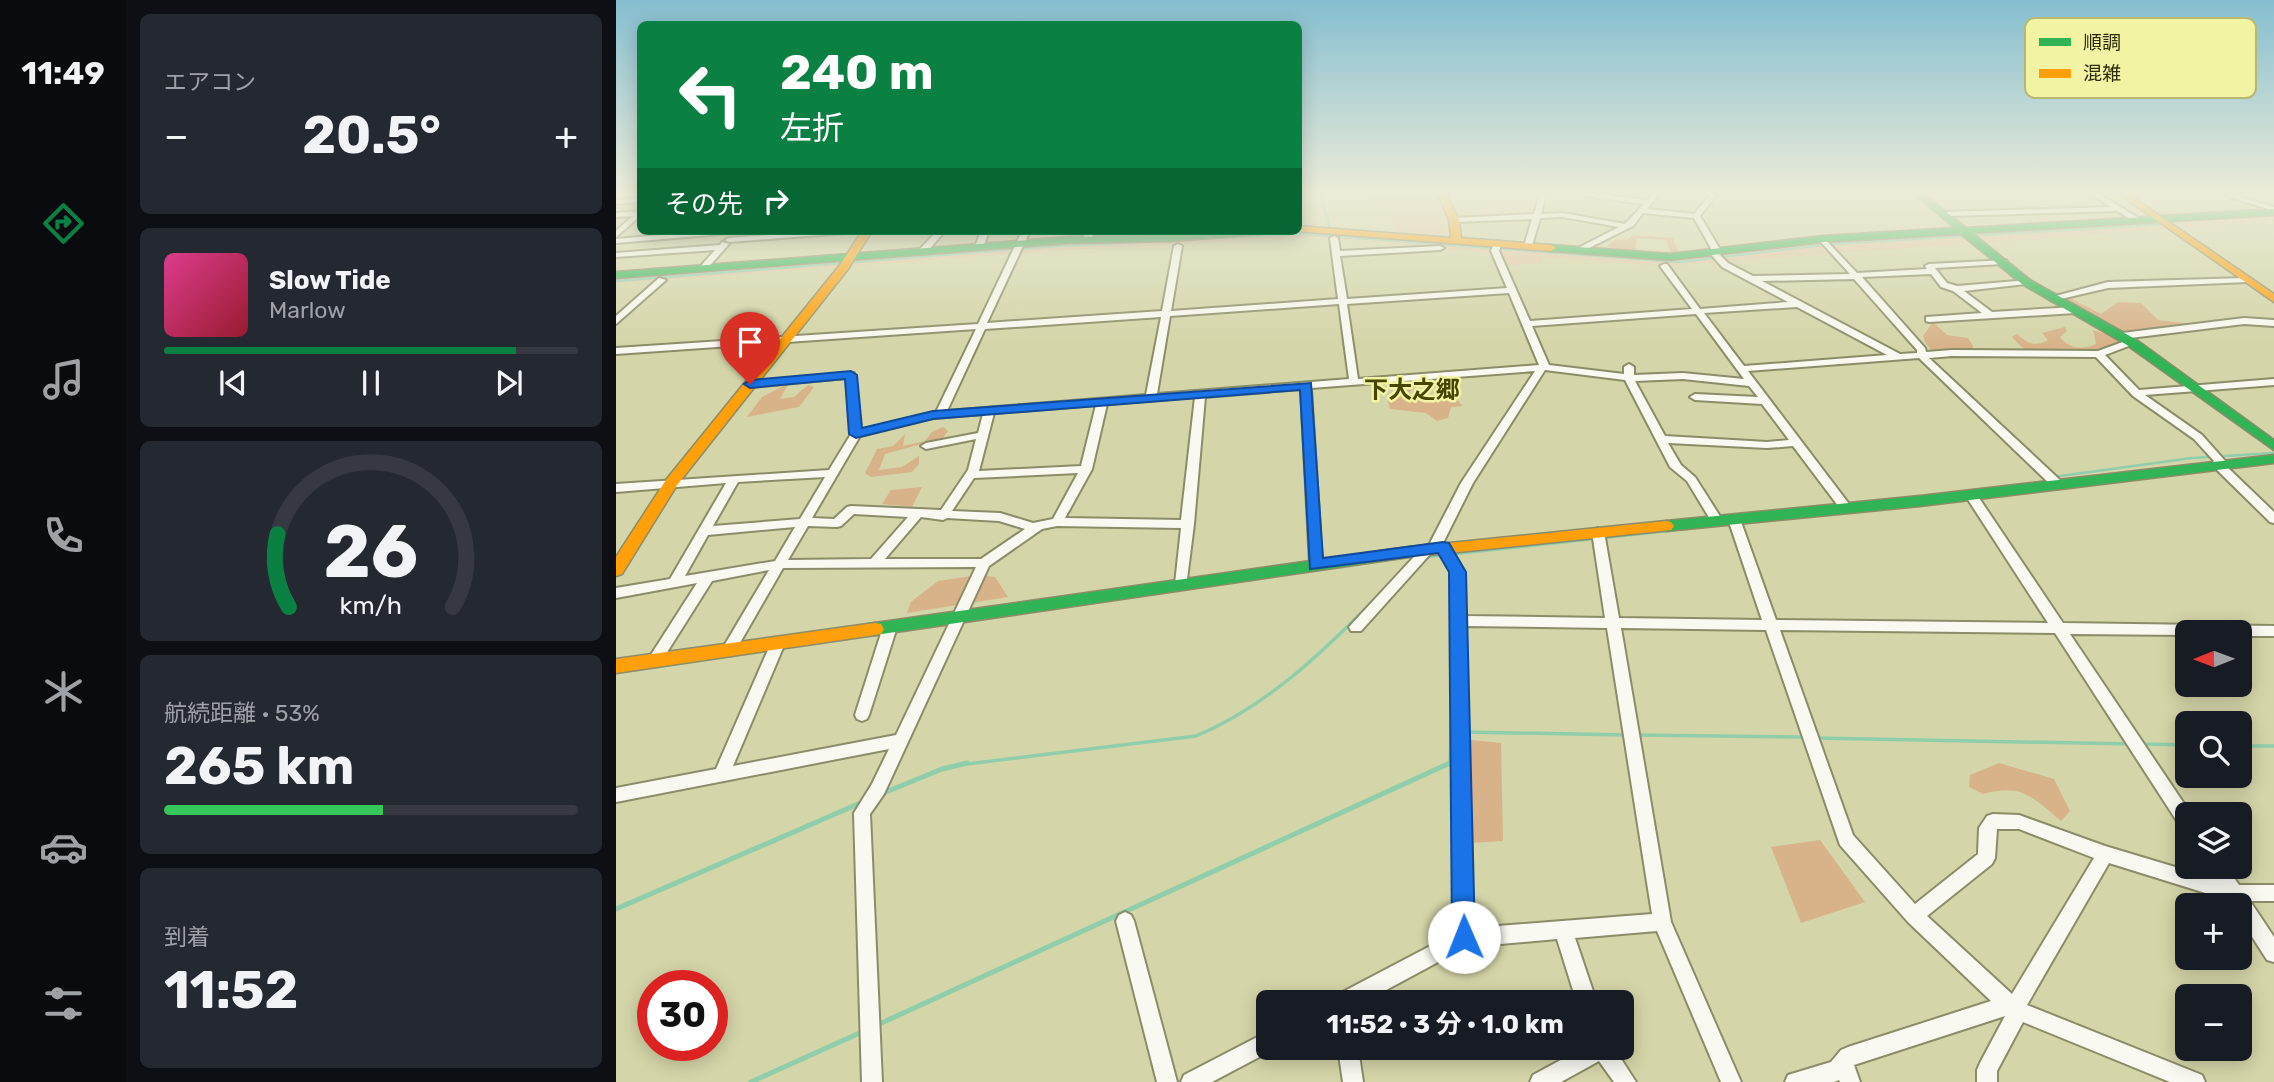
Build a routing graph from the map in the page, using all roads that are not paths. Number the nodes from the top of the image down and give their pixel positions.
1 (721, 244) edge
2 (726, 244) edge
3 (858, 244) edge
4 (929, 244) edge
5 (1006, 244) edge
6 (1021, 244) edge
7 (1335, 244) edge
8 (1488, 244) edge
9 (1591, 244) edge
10 (1711, 244) edge
11 (1811, 244) edge
12 (1827, 244) edge
13 (1982, 244) edge
14 (2192, 244) edge
15 (1178, 246) dead end
16 (1497, 246) junction
17 (1528, 246) joint
18 (979, 247) joint
19 (1440, 248) dead end
20 (1581, 250) junction
21 (923, 251) junction
22 (1336, 254) junction
23 (1716, 254) junction
24 (616, 256) edge
25 (850, 257) junction
26 (2003, 262) junction
27 (1664, 266) dead end
28 (703, 268) junction
29 (1932, 271) junction
30 (616, 275) edge
31 (1857, 275) junction
32 (1752, 279) junction
33 (662, 280) dead end
34 (2245, 280) junction
35 (2220, 281) junction
36 (2026, 282) junction
37 (1956, 289) junction
38 (1512, 290) junction
39 (2270, 293) edge
40 (2052, 298) junction
41 (1343, 302) junction
42 (1797, 304) junction
43 (2075, 310) junction
44 (1699, 311) junction
45 (1166, 314) junction
46 (1990, 316) junction
47 (1929, 319) dead end
48 (616, 321) edge
49 (1527, 324) junction
50 (2274, 324) edge
51 (983, 326) junction
52 (2127, 339) junction
53 (786, 340) junction
54 (616, 351) edge
55 (2099, 354) junction
56 (1921, 355) junction
57 (1898, 357) junction
58 (1543, 367) junction
59 (1742, 369) junction
60 (1629, 372) junction
61 (1354, 382) junction
62 (2274, 382) edge
63 (1752, 383) junction
64 (750, 384) junction
65 (1306, 386) junction
66 (2197, 389) junction
67 (2136, 393) junction
68 (1200, 394) junction
69 (1695, 397) dead end
70 (1152, 398) junction
71 (1766, 401) junction
72 (1102, 402) junction
73 (989, 411) junction
74 (940, 415) junction
75 (856, 434) junction
76 (984, 435) junction
77 (1662, 439) junction
78 (1797, 442) junction
79 (926, 446) dead end
80 (2274, 446) edge
81 (2274, 459) edge
82 (2220, 464) junction
83 (1086, 469) junction
84 (833, 472) junction
85 (971, 475) junction
86 (734, 479) junction
87 (671, 483) junction
88 (2057, 484) junction
89 (616, 488) edge
90 (1971, 495) junction
91 (1846, 508) junction
92 (916, 515) junction
93 (943, 516) junction
94 (1734, 519) junction
95 (2274, 519) edge
96 (1717, 520) junction
97 (805, 522) junction
98 (1058, 522) junction
99 (1188, 524) junction
100 (1035, 528) junction
101 (703, 531) junction
102 (1598, 531) junction
103 (1435, 548) junction
104 (781, 564) junction
105 (874, 564) junction
106 (984, 564) junction
107 (1316, 565) junction
108 (616, 570) edge
109 (708, 576) junction
110 (675, 582) junction
111 (1181, 584) junction
112 (616, 593) edge
113 (959, 617) junction
114 (1458, 621) junction
115 (1612, 622) junction
116 (1772, 624) junction
117 (890, 627) junction
118 (1356, 627) dead end
119 (2058, 627) junction
120 (2274, 631) edge
121 (778, 643) junction
122 (728, 651) junction
123 (654, 661) junction
124 (616, 666) edge
125 (862, 715) dead end
126 (901, 740) junction
127 (721, 775) junction
128 (616, 795) edge
129 (2175, 804) edge
130 (2105, 854) junction
131 (2225, 879) edge
132 (2234, 892) junction
133 (2274, 893) edge
134 (1914, 916) junction
135 (1125, 921) dead end
136 (1662, 922) junction
137 (1563, 929) junction
138 (1464, 937) junction
139 (2274, 953) edge
140 (1366, 990) edge
141 (1583, 990) edge
142 (2013, 1008) junction
143 (1256, 1048) edge
144 (1350, 1060) edge
145 (1581, 1060) edge
146 (1610, 1060) edge
147 (1847, 1073) edge
148 (872, 1082) edge
149 (1167, 1082) edge
150 (1191, 1082) edge
151 (1353, 1082) edge
152 (1540, 1082) edge
153 (1626, 1082) edge
154 (1731, 1082) edge
155 (1795, 1082) edge
156 (1987, 1082) edge
157 (2195, 1082) edge

1 - 24 street
2 - 28 street
3 - 25 main road
4 - 21 street
5 - 18 main road
6 - 51 street
7 - 22 street
8 - 16 main road
9 - 20 street
10 - 23 street
11 - 23 main road
12 - 31 street
13 - 26 main road
14 - 34 main road
15 - 45 street
16 - 17 main road
16 - 38 street
17 - 20 main road
18 - 21 main road
19 - 22 street
20 - 23 main road
21 - 25 main road
22 - 41 street
23 - 32 street
25 - 28 main road
25 - 53 main road
26 - 29 street
26 - 36 main road
27 - 44 street
28 - 30 main road
29 - 31 street
29 - 37 street
31 - 32 street
31 - 56 street
32 - 42 street
33 - 48 street
34 - 35 street
34 - 39 main road
35 - 39 street
35 - 40 street
36 - 37 street
36 - 40 main road
37 - 46 street
38 - 41 street
38 - 49 street
40 - 43 main road
41 - 45 street
41 - 61 street
42 - 44 street
42 - 57 street
43 - 46 street
43 - 52 main road
44 - 49 street
44 - 59 street
45 - 51 street
45 - 70 street
46 - 47 street
49 - 58 street
50 - 52 street
51 - 53 street
51 - 74 street
52 - 55 street
52 - 66 main road
53 - 54 street
53 - 64 main road
55 - 56 street
55 - 67 street
56 - 57 street
56 - 88 street
57 - 59 street
58 - 60 street
58 - 61 street
58 - 103 street
59 - 63 street
60 - 63 street
60 - 77 street
61 - 65 street
62 - 66 street
63 - 71 street
64 - 75 street
64 - 87 main road
65 - 68 street
65 - 107 street
66 - 67 street
66 - 80 main road
67 - 82 street
68 - 70 street
68 - 99 street
69 - 71 street
70 - 72 street
71 - 78 street
72 - 73 street
72 - 83 street
73 - 74 street
73 - 76 street
74 - 75 street
75 - 84 street
76 - 79 street
76 - 85 street
77 - 78 street
77 - 96 street
78 - 91 street
81 - 82 main road
82 - 88 main road
82 - 95 street
83 - 85 street
83 - 98 street
84 - 86 street
84 - 97 street
85 - 93 street
86 - 87 street
86 - 101 street
87 - 89 street
87 - 108 main road
88 - 90 main road
90 - 91 main road
90 - 119 street
91 - 94 main road
92 - 93 street
92 - 97 street
92 - 105 street
93 - 100 street
94 - 96 main road
94 - 116 street
96 - 102 main road
97 - 101 street
97 - 104 street
98 - 99 street
98 - 100 street
99 - 111 street
100 - 106 street
101 - 110 street
102 - 103 main road
102 - 115 street
103 - 107 main road
103 - 114 street
103 - 118 street
104 - 105 street
104 - 109 street
104 - 122 street
105 - 106 street
106 - 113 street
107 - 111 main road
109 - 110 street
109 - 123 street
110 - 112 street
111 - 113 main road
113 - 117 main road
113 - 126 street
114 - 115 street
114 - 138 street
115 - 116 street
115 - 136 street
116 - 119 street
116 - 134 street
117 - 121 main road
117 - 125 street
119 - 120 street
119 - 129 street
121 - 122 main road
121 - 127 street
122 - 123 main road
123 - 124 main road
126 - 127 street
126 - 148 street
127 - 128 street
130 - 132 street
130 - 134 street
130 - 142 street
131 - 132 street
132 - 133 street
132 - 139 street
134 - 142 street
135 - 149 street
136 - 137 street
136 - 154 street
137 - 138 street
137 - 141 street
138 - 140 street
142 - 147 street
142 - 156 street
142 - 157 street
143 - 150 street
144 - 151 street
145 - 152 street
146 - 153 street
147 - 155 street

